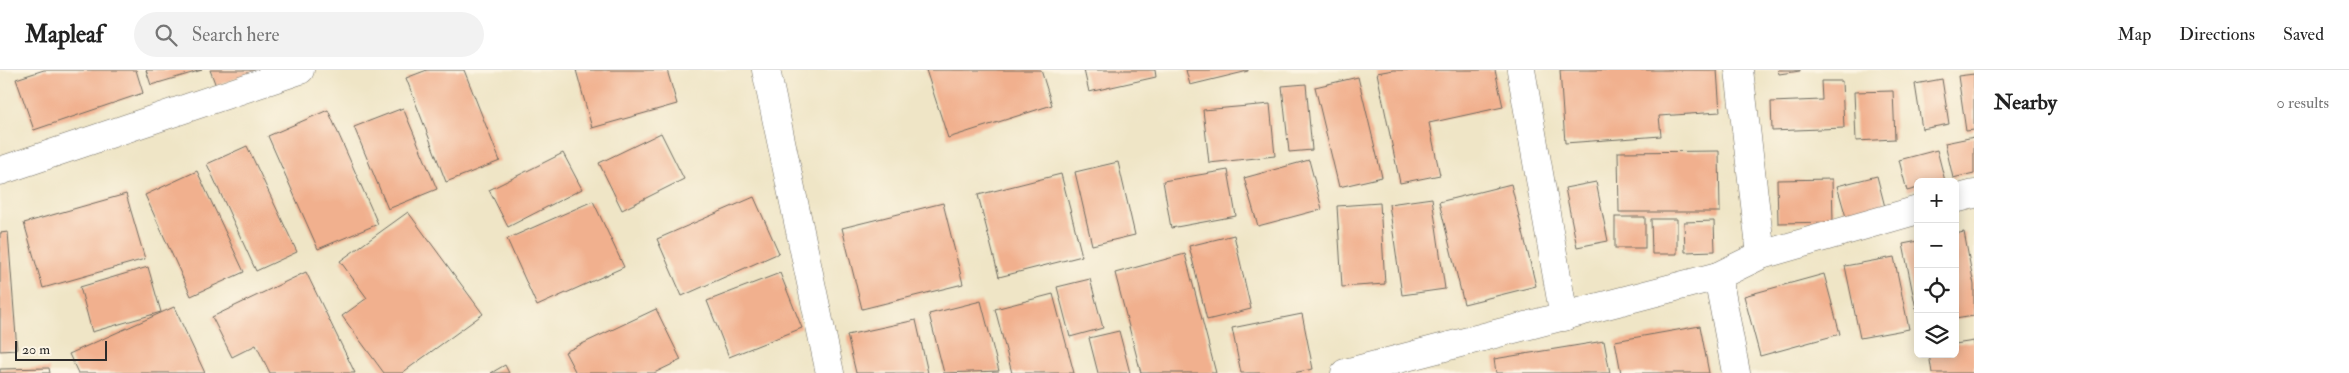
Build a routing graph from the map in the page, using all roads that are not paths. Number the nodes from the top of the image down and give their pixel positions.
1 (300, 70) edge
2 (766, 70) edge
3 (1522, 70) edge
4 (1739, 70) edge
5 (0, 171) edge
6 (1974, 194) edge
7 (1959, 198) edge
8 (1914, 211) edge
9 (1761, 255) junction
10 (1718, 276) junction
11 (1564, 317) junction
12 (830, 373) edge
13 (1345, 373) edge
14 (1736, 373) edge

1 - 5 street
2 - 12 street
3 - 11 street
4 - 9 street
6 - 7 street
8 - 9 street
9 - 10 street
10 - 11 street
10 - 14 street
11 - 13 street

